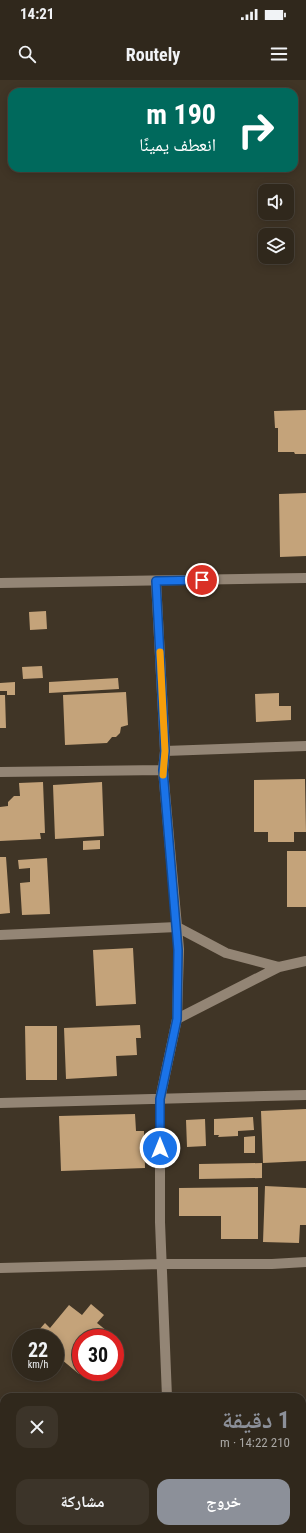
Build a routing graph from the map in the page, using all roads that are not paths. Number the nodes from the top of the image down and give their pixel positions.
1 (306, 578) edge
2 (156, 581) junction
3 (0, 583) edge
4 (306, 746) edge
5 (165, 751) junction
6 (163, 770) junction
7 (0, 772) edge
8 (177, 927) junction
9 (0, 935) edge
10 (306, 961) edge
11 (279, 967) junction
12 (177, 1019) junction
13 (306, 1095) edge
14 (160, 1099) junction
15 (0, 1103) edge
16 (306, 1262) edge
17 (162, 1264) junction
18 (0, 1268) edge
19 (167, 1393) edge

1 - 2 street
2 - 3 street
2 - 5 street
4 - 5 street
5 - 6 street
6 - 7 street
6 - 8 street
8 - 9 street
8 - 11 street
8 - 12 street
10 - 11 street
11 - 12 street
12 - 14 street
13 - 14 street
14 - 15 street
14 - 17 street
16 - 17 street
17 - 18 street
17 - 19 street

